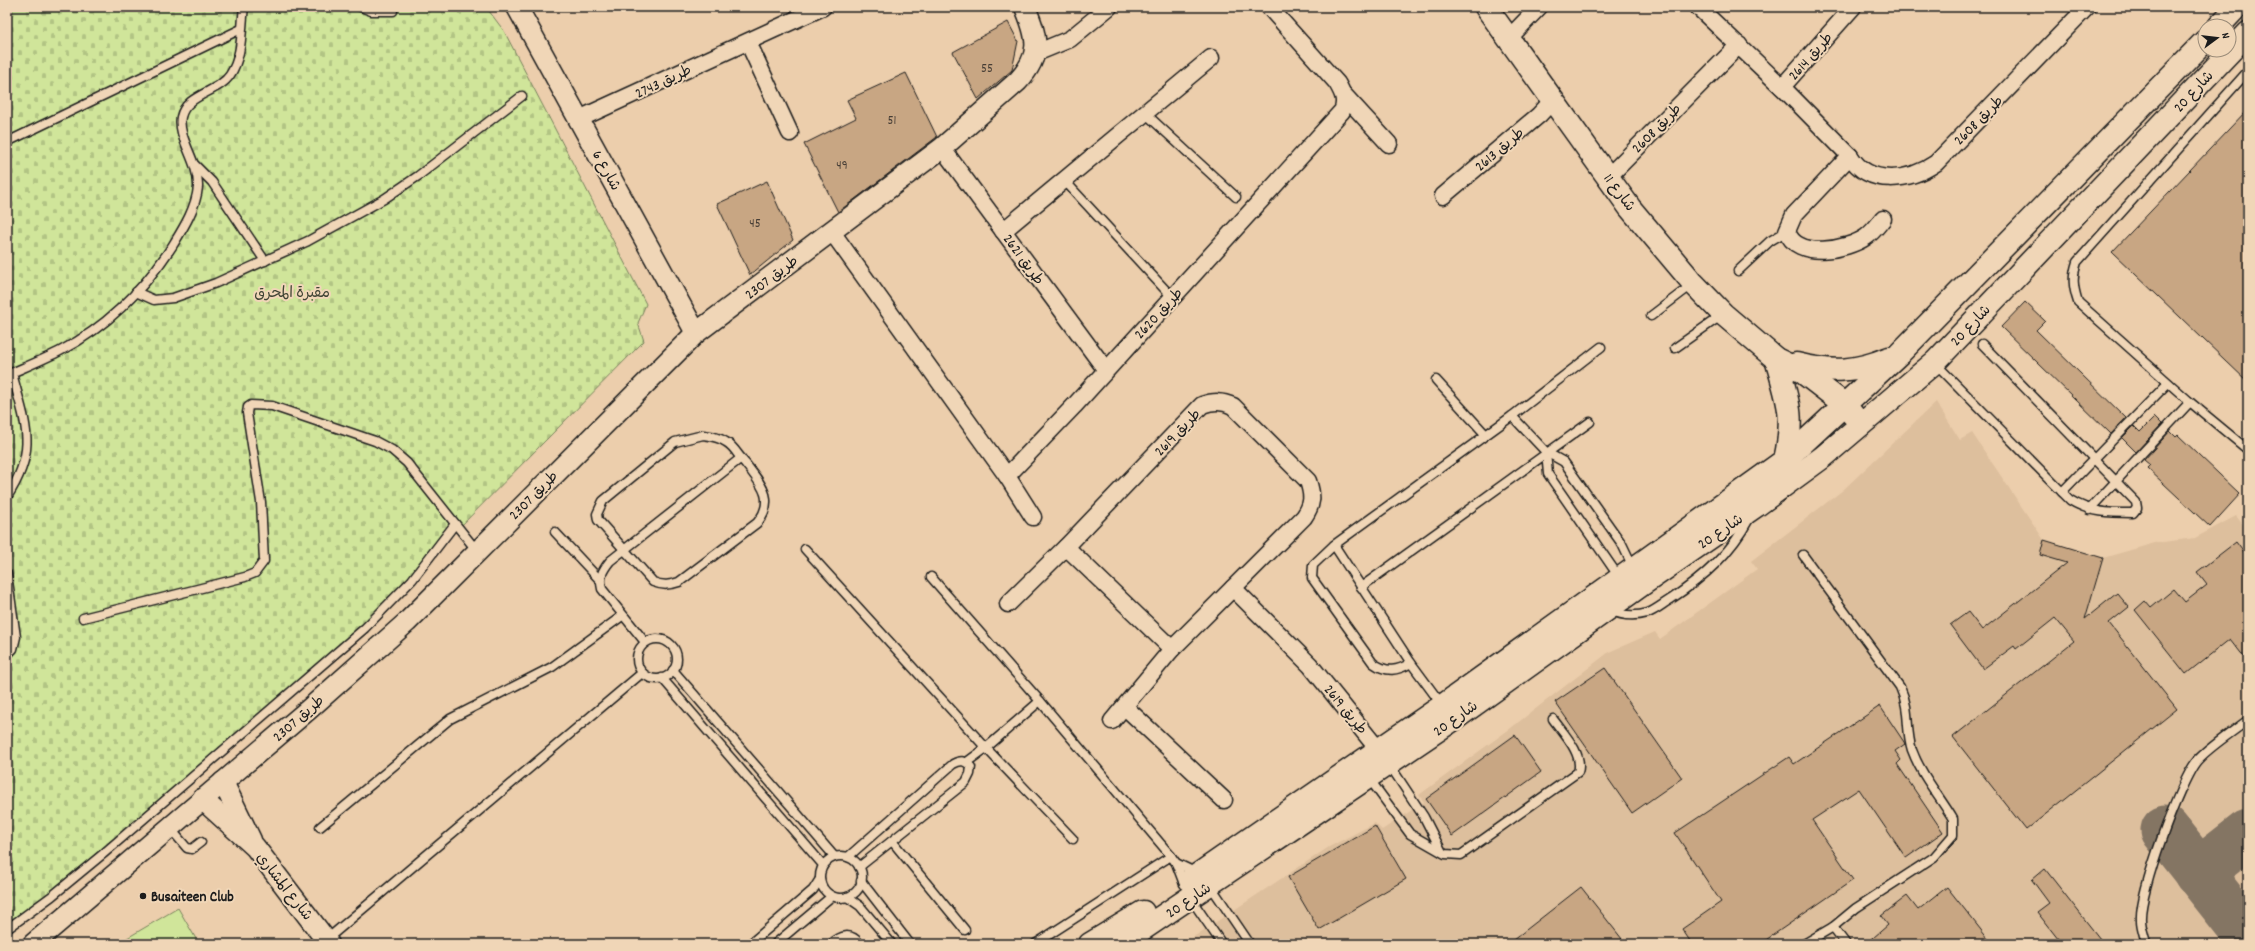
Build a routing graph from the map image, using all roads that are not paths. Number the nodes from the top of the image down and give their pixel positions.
1 (244, 7) edge
2 (361, 7) edge
3 (518, 7) edge
4 (823, 7) edge
5 (1025, 7) edge
6 (1109, 7) edge
7 (1269, 7) edge
8 (1486, 7) edge
9 (1539, 7) edge
10 (1698, 7) edge
11 (1854, 7) edge
12 (2087, 7) edge
13 (2237, 7) edge
14 (394, 11) dead end
15 (2227, 18) edge
16 (241, 29) junction
17 (2248, 33) edge
18 (1508, 39) junction
19 (748, 42) junction
20 (1739, 45) junction
21 (2197, 49) edge
22 (1036, 53) junction
23 (1211, 58) dead end
24 (2248, 71) edge
25 (1782, 87) junction
26 (1344, 95) junction
27 (522, 96) dead end
28 (1553, 100) junction
29 (1144, 113) junction
30 (579, 119) junction
31 (790, 133) dead end
32 (7, 142) edge
33 (1389, 144) dead end
34 (942, 148) junction
35 (1850, 156) junction
36 (195, 165) junction
37 (1608, 177) junction
38 (1064, 180) junction
39 (1443, 196) dead end
40 (1236, 197) dead end
41 (1883, 219) dead end
42 (1003, 231) junction
43 (1787, 231) junction
44 (832, 232) junction
45 (265, 261) junction
46 (1738, 270) dead end
47 (1693, 283) junction
48 (136, 292) junction
49 (1172, 297) junction
50 (1722, 314) junction
51 (1651, 316) dead end
52 (696, 333) junction
53 (1982, 344) dead end
54 (1601, 347) dead end
55 (1675, 348) dead end
56 (1899, 354) junction
57 (1776, 359) junction
58 (1935, 362) junction
59 (1106, 370) junction
60 (9, 374) edge
61 (1436, 380) dead end
62 (2168, 383) junction
63 (2190, 402) junction
64 (1512, 416) junction
65 (1851, 417) junction
66 (1590, 422) dead end
67 (1486, 435) junction
68 (2248, 450) edge
69 (1546, 452) junction
70 (741, 458) junction
71 (1785, 460) junction
72 (2094, 460) junction
73 (1007, 476) junction
74 (2115, 481) junction
75 (2062, 492) junction
76 (7, 497) edge
77 (1756, 506) junction
78 (2089, 510) junction
79 (1032, 517) dead end
80 (455, 524) junction
81 (555, 532) dead end
82 (1334, 545) junction
83 (1066, 547) junction
84 (805, 549) dead end
85 (625, 550) junction
86 (477, 551) junction
87 (1803, 555) dead end
88 (7, 574) edge
89 (931, 577) dead end
90 (1631, 577) junction
91 (599, 580) junction
92 (1361, 587) junction
93 (1233, 588) junction
94 (1008, 604) dead end
95 (1609, 609) junction
96 (622, 616) junction
97 (83, 618) dead end
98 (645, 642) junction
99 (1172, 649) junction
100 (7, 655) edge
101 (1411, 663) junction
102 (673, 670) junction
103 (642, 673) junction
104 (662, 678) junction
105 (1040, 701) junction
106 (1125, 707) junction
107 (1448, 713) junction
108 (1553, 719) dead end
109 (2248, 720) edge
110 (1112, 721) dead end
111 (986, 748) junction
112 (1384, 756) junction
113 (967, 762) junction
114 (1363, 771) junction
115 (223, 782) junction
116 (202, 799) junction
117 (1224, 800) dead end
118 (170, 827) junction
119 (320, 827) dead end
120 (1073, 839) dead end
121 (892, 841) junction
122 (201, 842) dead end
123 (254, 847) junction
124 (1442, 852) junction
125 (834, 856) junction
126 (848, 857) junction
127 (1173, 860) junction
128 (823, 865) junction
129 (859, 867) junction
130 (820, 879) junction
131 (861, 881) junction
132 (1196, 886) junction
133 (832, 896) junction
134 (847, 897) junction
135 (1833, 927) junction
136 (7, 929) edge
137 (965, 930) dead end
138 (328, 942) edge
139 (33, 944) edge
140 (750, 944) edge
141 (775, 944) edge
142 (831, 944) edge
143 (860, 944) edge
144 (892, 944) edge
145 (910, 944) edge
146 (1035, 944) edge
147 (1090, 944) edge
148 (1121, 944) edge
149 (1222, 944) edge
150 (1250, 944) edge
151 (1804, 944) edge
152 (1846, 944) edge
153 (2146, 944) edge

1 - 16 lane
2 - 14 lane
3 - 30 street, شارع 6
4 - 19 street, طريق 2743
5 - 22 street
6 - 22 street
7 - 26 street
8 - 18 main road, شارع 11
9 - 18 street
10 - 20 street, طريق 2608
11 - 25 street, طريق 2614
12 - 35 street, طريق 2608
13 - 15 main road
16 - 32 lane
16 - 36 lane
17 - 58 main road, شارع 20
18 - 28 main road, شارع 11
19 - 30 street, طريق 2743
19 - 31 street
20 - 25 street, طريق 2608
20 - 37 street, طريق 2608
21 - 56 main road, شارع 20
22 - 34 street, طريق 2307
23 - 29 street
24 - 62 lane
25 - 35 street, طريق 2608
26 - 33 street
26 - 49 street, طريق 2620
27 - 45 lane
28 - 37 main road, شارع 11
28 - 39 street, طريق 2613
29 - 38 street
29 - 40 lane
30 - 52 street, شارع 6
34 - 42 street, طريق 2621
34 - 44 street, طريق 2307
35 - 43 street
36 - 45 lane
36 - 48 lane
37 - 47 main road, شارع 11
38 - 42 street
38 - 49 lane
41 - 43 street
42 - 59 street, طريق 2621
43 - 46 lane
44 - 52 street, طريق 2307
44 - 73 street
45 - 48 lane
47 - 50 main road, شارع 11
47 - 51 lane
48 - 60 lane
49 - 59 street, طريق 2620
50 - 55 lane
50 - 57 main road, شارع 11
52 - 86 street, طريق 2307
53 - 72 lane
54 - 64 lane
56 - 57 main road
56 - 65 main road, شارع 20
57 - 65 main road, شارع 11
57 - 71 main road
58 - 65 main road, شارع 20
58 - 75 lane
59 - 73 street, طريق 2620
60 - 76 lane
61 - 67 lane
62 - 63 lane
62 - 72 lane
63 - 68 lane
63 - 74 lane
64 - 67 lane
64 - 69 lane
65 - 71 main road, شارع 20
65 - 77 main road, شارع 20
66 - 69 lane
67 - 82 lane
69 - 90 lane
69 - 90 lane
69 - 92 lane
70 - 85 lane
70 - 85 lane
70 - 85 lane
71 - 90 main road, شارع 20
72 - 74 lane
72 - 75 lane
73 - 79 street
74 - 78 lane
74 - 78 lane
75 - 78 lane
77 - 90 main road, شارع 20
77 - 95 lane
80 - 86 lane
80 - 97 lane
80 - 136 lane
81 - 91 lane
82 - 92 lane
82 - 101 lane
83 - 93 street, طريق 2619
83 - 94 street, طريق 2619
83 - 99 street
84 - 111 lane
85 - 91 lane
86 - 115 street, طريق 2307
87 - 135 lane
88 - 100 lane
89 - 105 lane
90 - 95 main road, شارع 20
90 - 107 main road, شارع 20
91 - 96 lane
92 - 101 lane
93 - 99 street, طريق 2619
93 - 112 street, طريق 2619
95 - 107 main road, شارع 20
96 - 98 lane
96 - 119 lane
98 - 102 lane
98 - 103 lane
99 - 106 street, طريق 2619
101 - 107 lane
102 - 104 lane
102 - 125 lane
103 - 104 lane
103 - 138 lane
104 - 128 lane
105 - 111 lane
105 - 127 lane
106 - 110 street, طريق 2619
106 - 117 street
107 - 112 main road, شارع 20
108 - 124 lane
109 - 153 lane
111 - 113 lane
111 - 120 lane
112 - 114 main road, شارع 20
112 - 124 lane
113 - 121 lane
113 - 126 lane
114 - 124 lane
114 - 132 main road, شارع 20
115 - 116 street, طريق 2307
115 - 123 street, شارع المشاري
116 - 118 street, طريق 2307
116 - 123 street, شارع المشاري
118 - 122 lane
118 - 139 street, طريق 2307
121 - 129 lane
121 - 137 lane
123 - 138 street, شارع المشاري
125 - 126 lane
125 - 128 lane
126 - 129 lane
127 - 132 lane
127 - 132 lane
127 - 146 lane
128 - 130 lane
129 - 131 lane
130 - 133 lane
130 - 140 lane
131 - 134 lane
131 - 145 lane
132 - 147 main road, شارع 20
132 - 148 main road, شارع 20
132 - 149 lane
132 - 150 lane
133 - 134 lane
133 - 141 lane
134 - 144 lane
135 - 151 lane
135 - 152 lane
142 - 143 lane

